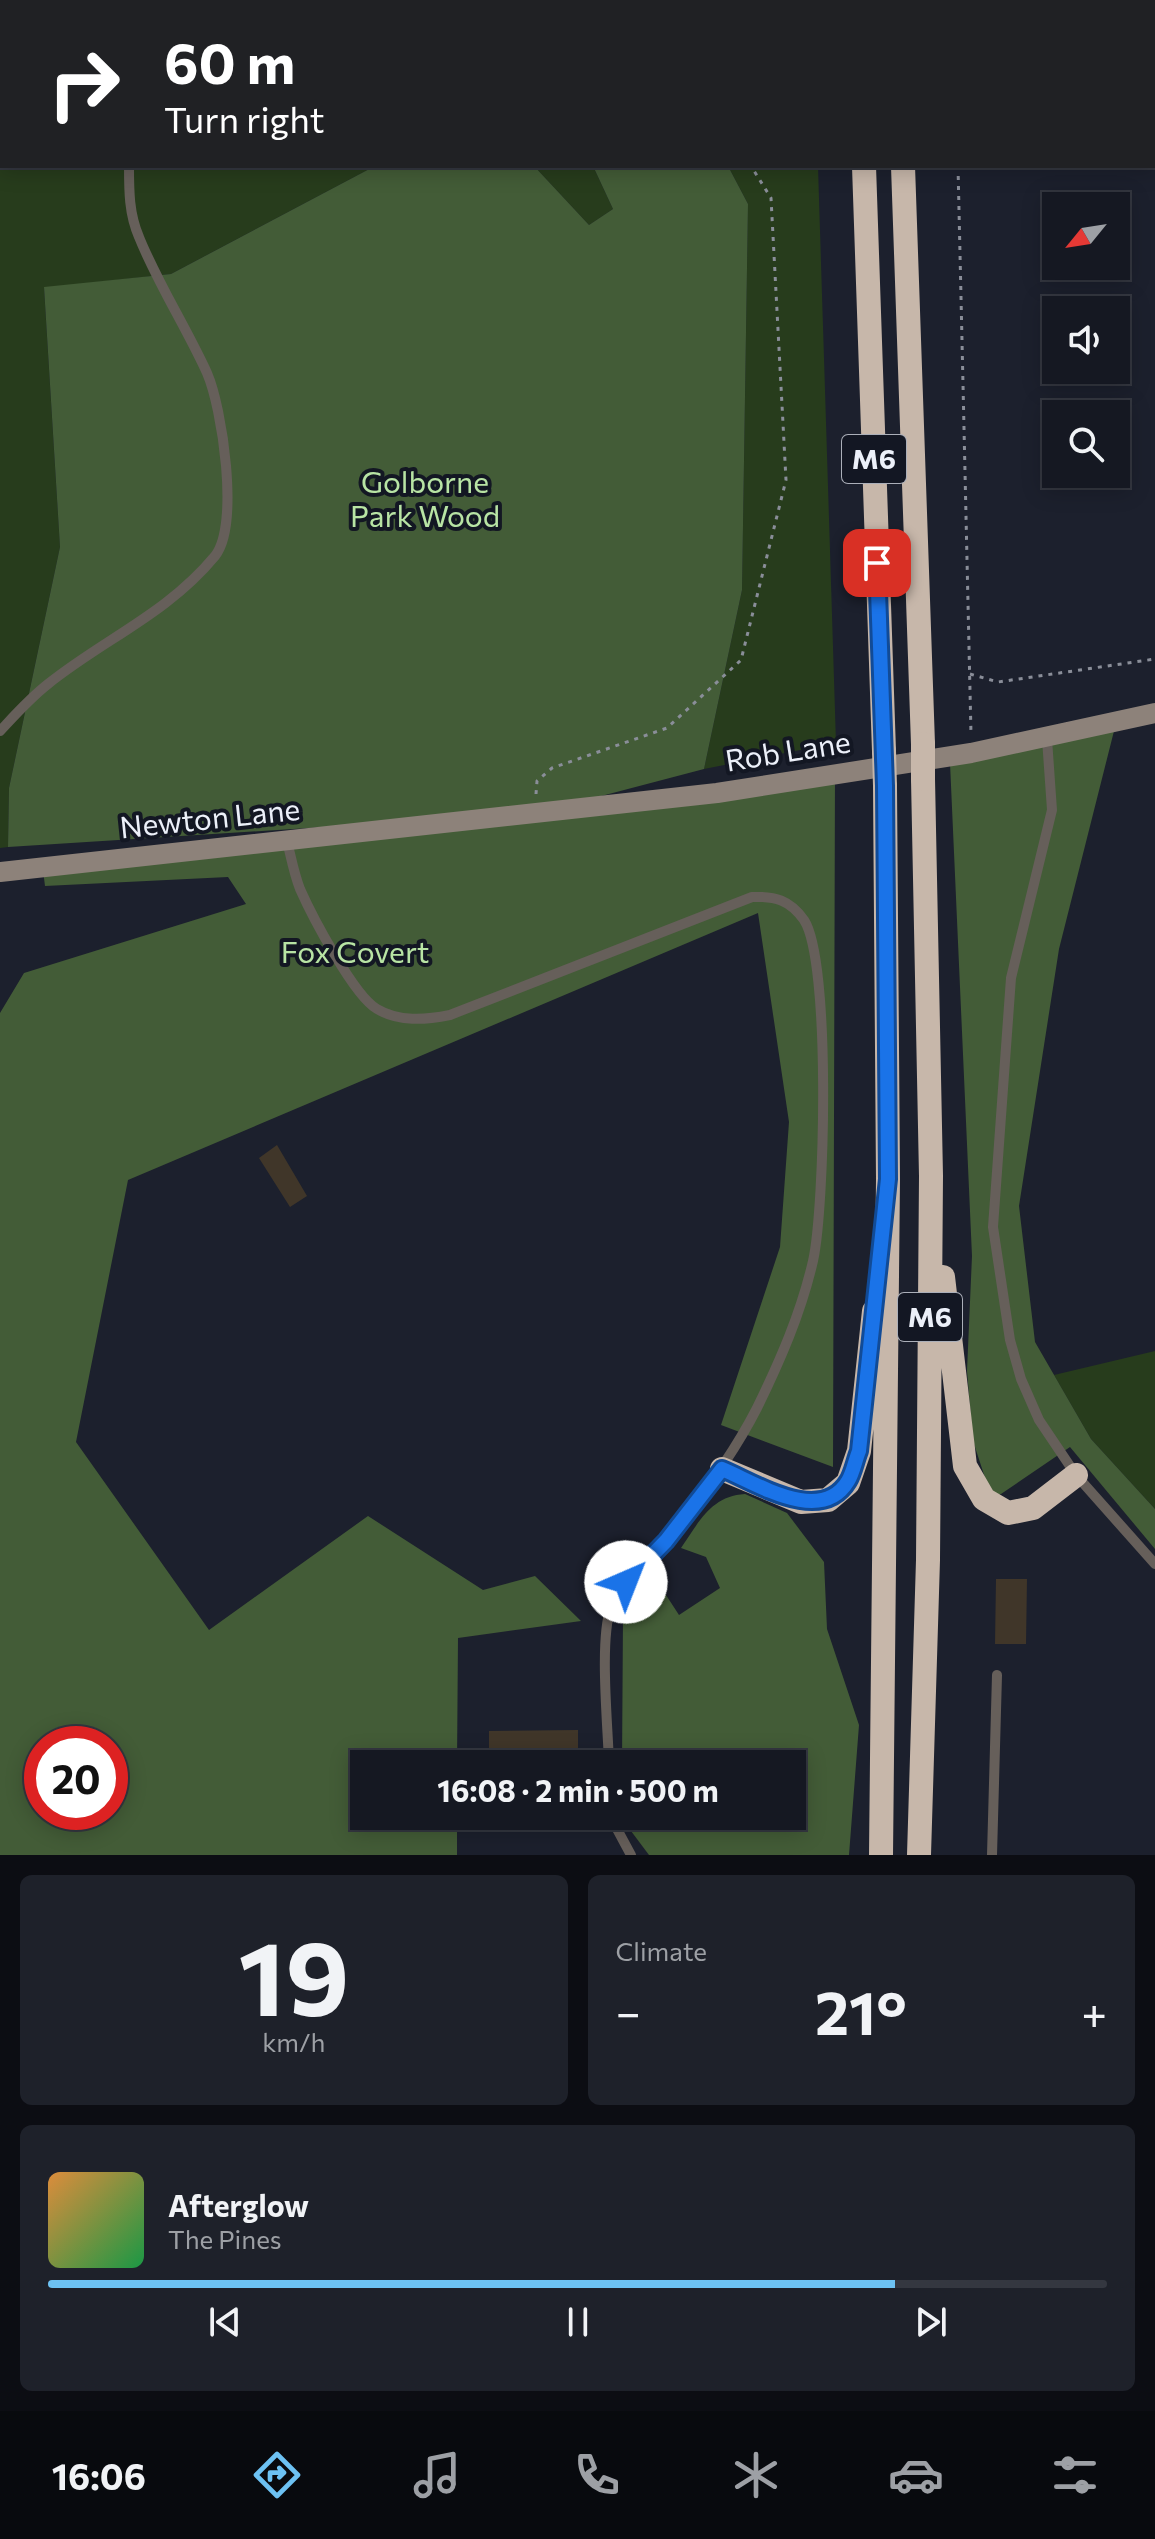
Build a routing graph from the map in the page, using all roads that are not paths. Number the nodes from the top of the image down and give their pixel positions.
1 (129, 168) edge
2 (864, 168) edge
3 (903, 168) edge
4 (1155, 713) edge
5 (0, 731) edge
6 (1047, 739) junction
7 (426, 825) joint
8 (287, 841) junction
9 (0, 872) edge
10 (931, 1176) junction
11 (888, 1179) junction
12 (722, 1469) junction
13 (1076, 1475) junction
14 (1155, 1564) edge
15 (997, 1675) dead end
16 (609, 1750) edge
17 (618, 1830) edge
18 (631, 1855) edge
19 (881, 1855) edge
20 (919, 1855) edge
21 (992, 1855) edge

1 - 5 lane
2 - 11 highway, M6, bridge
3 - 10 highway, M6, bridge
4 - 6 street, Rob Lane
6 - 7 street, Rob Lane
6 - 13 lane
7 - 8 street, Newton Lane
8 - 9 street, Newton Lane
8 - 12 lane
10 - 13 highway
10 - 20 highway, M6
11 - 12 highway
11 - 19 highway, M6
12 - 16 lane
13 - 14 lane
15 - 21 lane
17 - 18 lane

